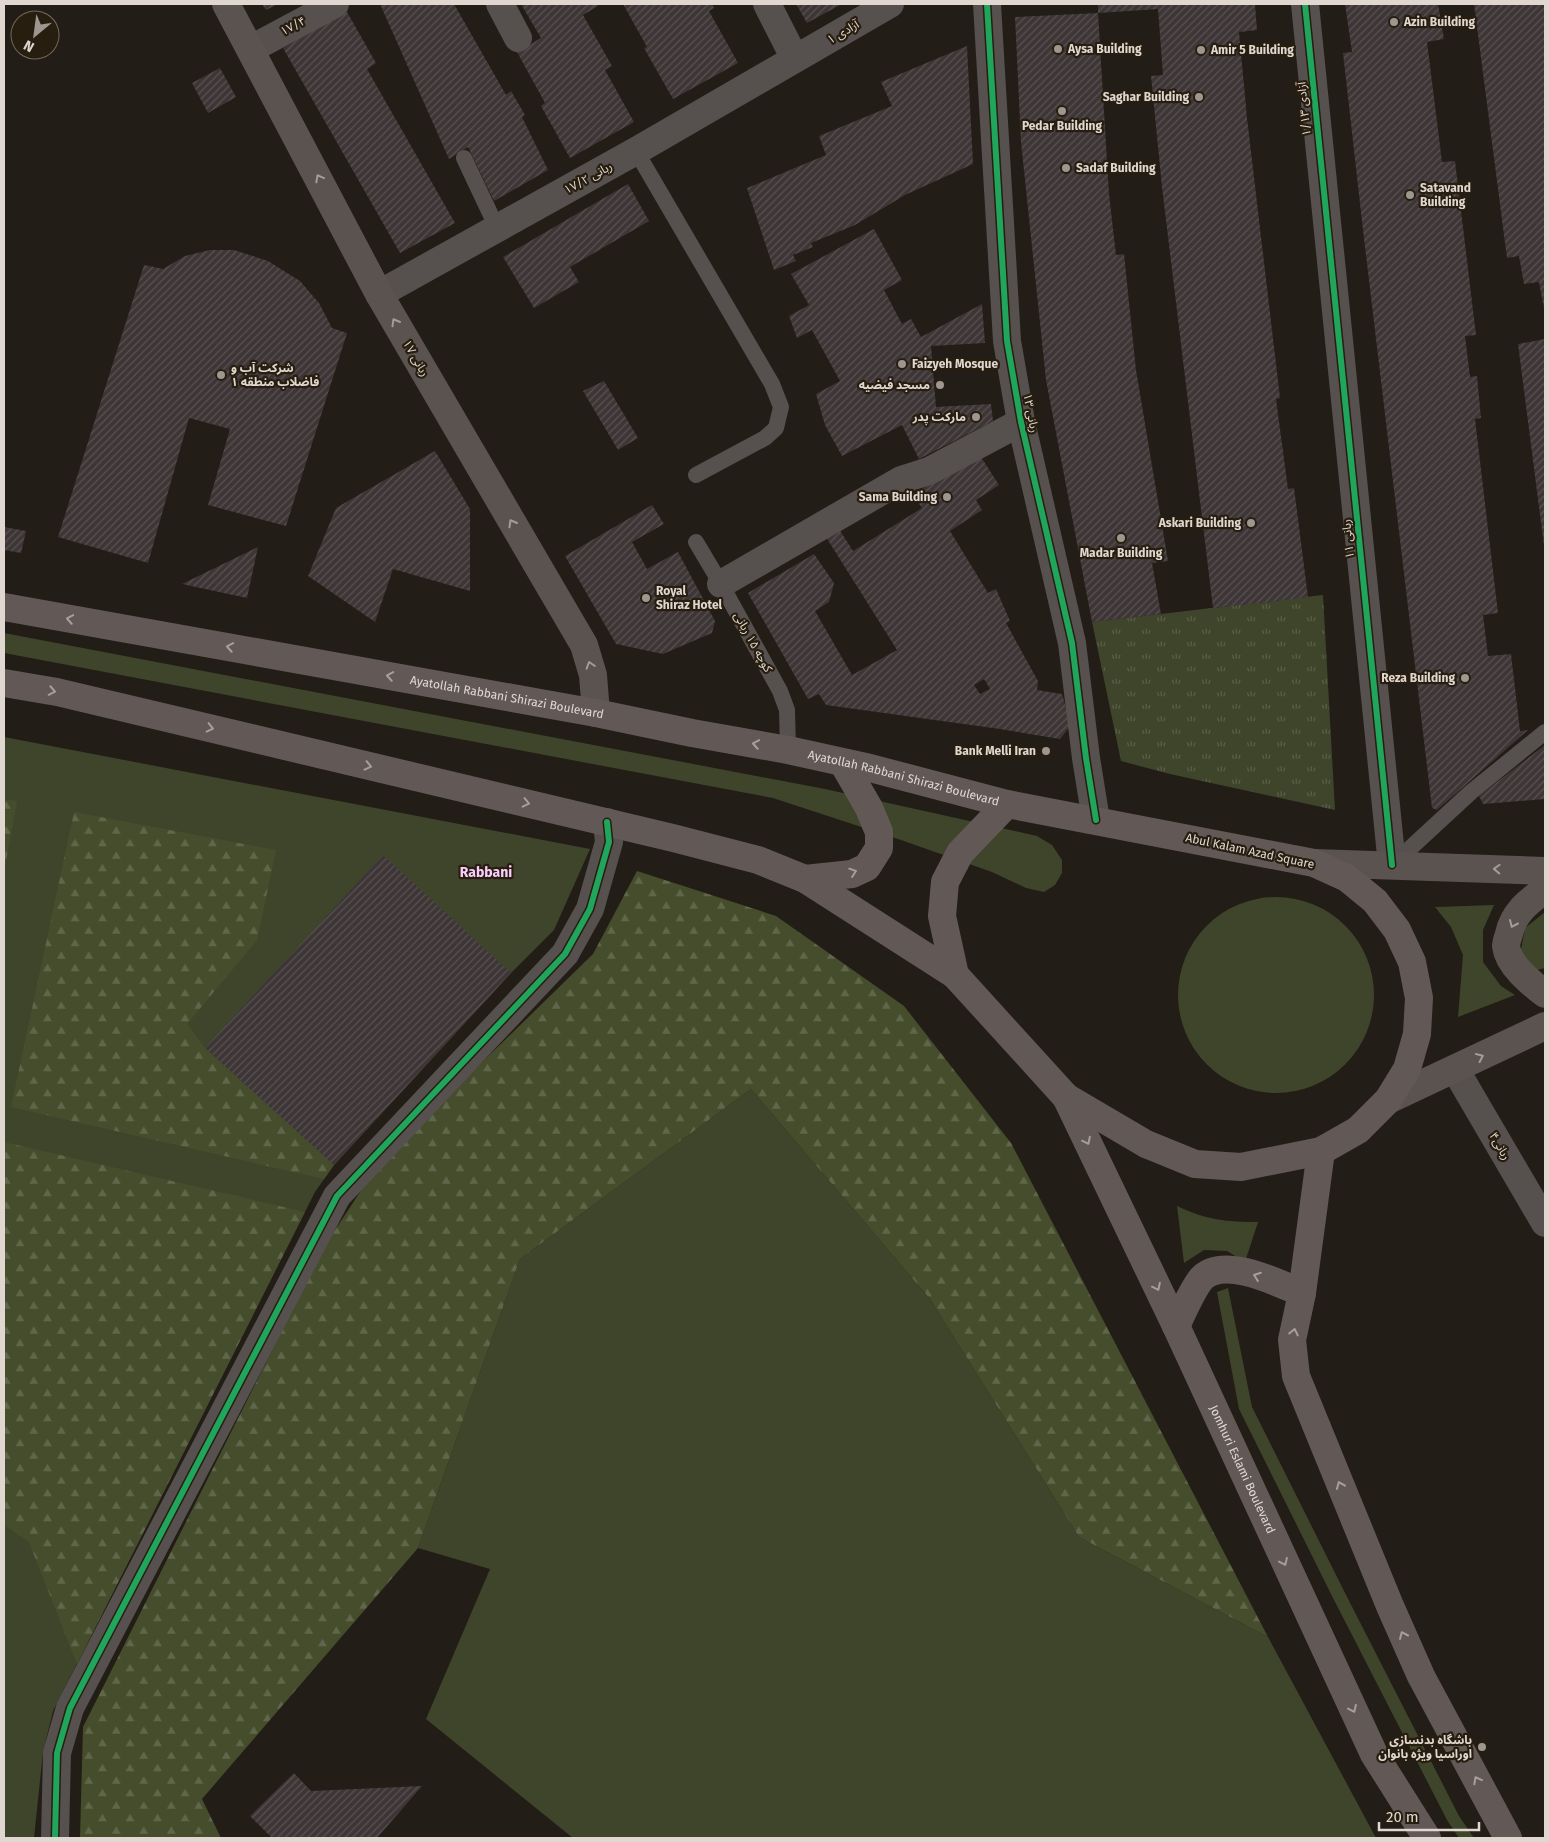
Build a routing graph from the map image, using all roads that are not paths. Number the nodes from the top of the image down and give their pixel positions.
1 (226, 4) edge
2 (335, 4) edge
3 (500, 4) edge
4 (767, 4) edge
5 (890, 4) edge
6 (987, 4) edge
7 (1305, 4) edge
8 (518, 38) dead end
9 (251, 49) junction
10 (796, 60) junction
11 (636, 151) junction
12 (464, 158) dead end
13 (1326, 212) joint
14 (497, 228) junction
15 (379, 294) junction
16 (1021, 422) junction
17 (696, 475) dead end
18 (696, 542) dead end
19 (721, 584) junction
20 (4, 607) edge
21 (4, 683) edge
22 (596, 713) junction
23 (1545, 732) edge
24 (788, 750) junction
25 (843, 763) junction
26 (1007, 804) junction
27 (1096, 820) junction
28 (607, 822) junction
29 (1314, 863) junction
30 (1392, 865) junction
31 (1545, 871) edge
32 (805, 879) junction
33 (1545, 890) edge
34 (955, 975) junction
35 (1545, 994) edge
36 (1545, 1026) edge
37 (1455, 1069) junction
38 (1066, 1097) junction
39 (1388, 1100) junction
40 (1322, 1151) junction
41 (1545, 1223) edge
42 (1302, 1293) junction
43 (1176, 1326) junction
44 (55, 1838) edge
45 (1427, 1838) edge
46 (1508, 1838) edge

1 - 9 street, ربانی ۱۷
2 - 9 street, ۱۷/۴
3 - 8 street
4 - 10 street
5 - 10 street, آزادی ۱
6 - 16 street, ربانی ۱۳
7 - 13 street, آزادی ۱/۱۳
15 -> 9 street, ربانی ۱۷
10 - 11 street, ربانی ۱۷/۲
11 - 14 street, ربانی ۱۷/۲
11 - 17 lane
12 - 14 lane
13 - 30 street, ربانی ۱۱
14 - 15 street, ربانی ۱۷/۲
22 -> 15 street, ربانی ۱۷
16 - 19 street
16 - 27 street, ربانی ۱۳
18 - 19 lane, کوچه ۱۵ ربانی
19 - 24 lane, کوچه ۱۵ ربانی
22 -> 20 main road, Ayatollah Rabbani Shirazi Boulevard
21 -> 28 main road
24 -> 22 main road, Ayatollah Rabbani Shirazi Boulevard
23 - 30 lane
24 - 25 main road, Ayatollah Rabbani Shirazi Boulevard
25 - 26 main road, Ayatollah Rabbani Shirazi Boulevard
32 -> 25 main road
26 - 27 main road, Abul Kalam Azad Square
26 - 34 main road, Abul Kalam Azad Square
27 - 29 main road, Abul Kalam Azad Square
28 - 32 main road
28 - 44 street
29 - 30 street
29 - 39 main road, Abul Kalam Azad Square
31 -> 30 street
32 - 34 main road
33 -> 35 street
34 - 38 main road, Abul Kalam Azad Square
37 -> 36 street
37 - 39 street
37 - 41 street, ربانی۴
38 - 40 main road, Abul Kalam Azad Square
38 -> 43 main road, Jomhuri Eslami Boulevard
39 - 40 main road, Abul Kalam Azad Square
40 - 42 main road
42 -> 43 main road
46 -> 42 main road
43 -> 45 main road, Jomhuri Eslami Boulevard

